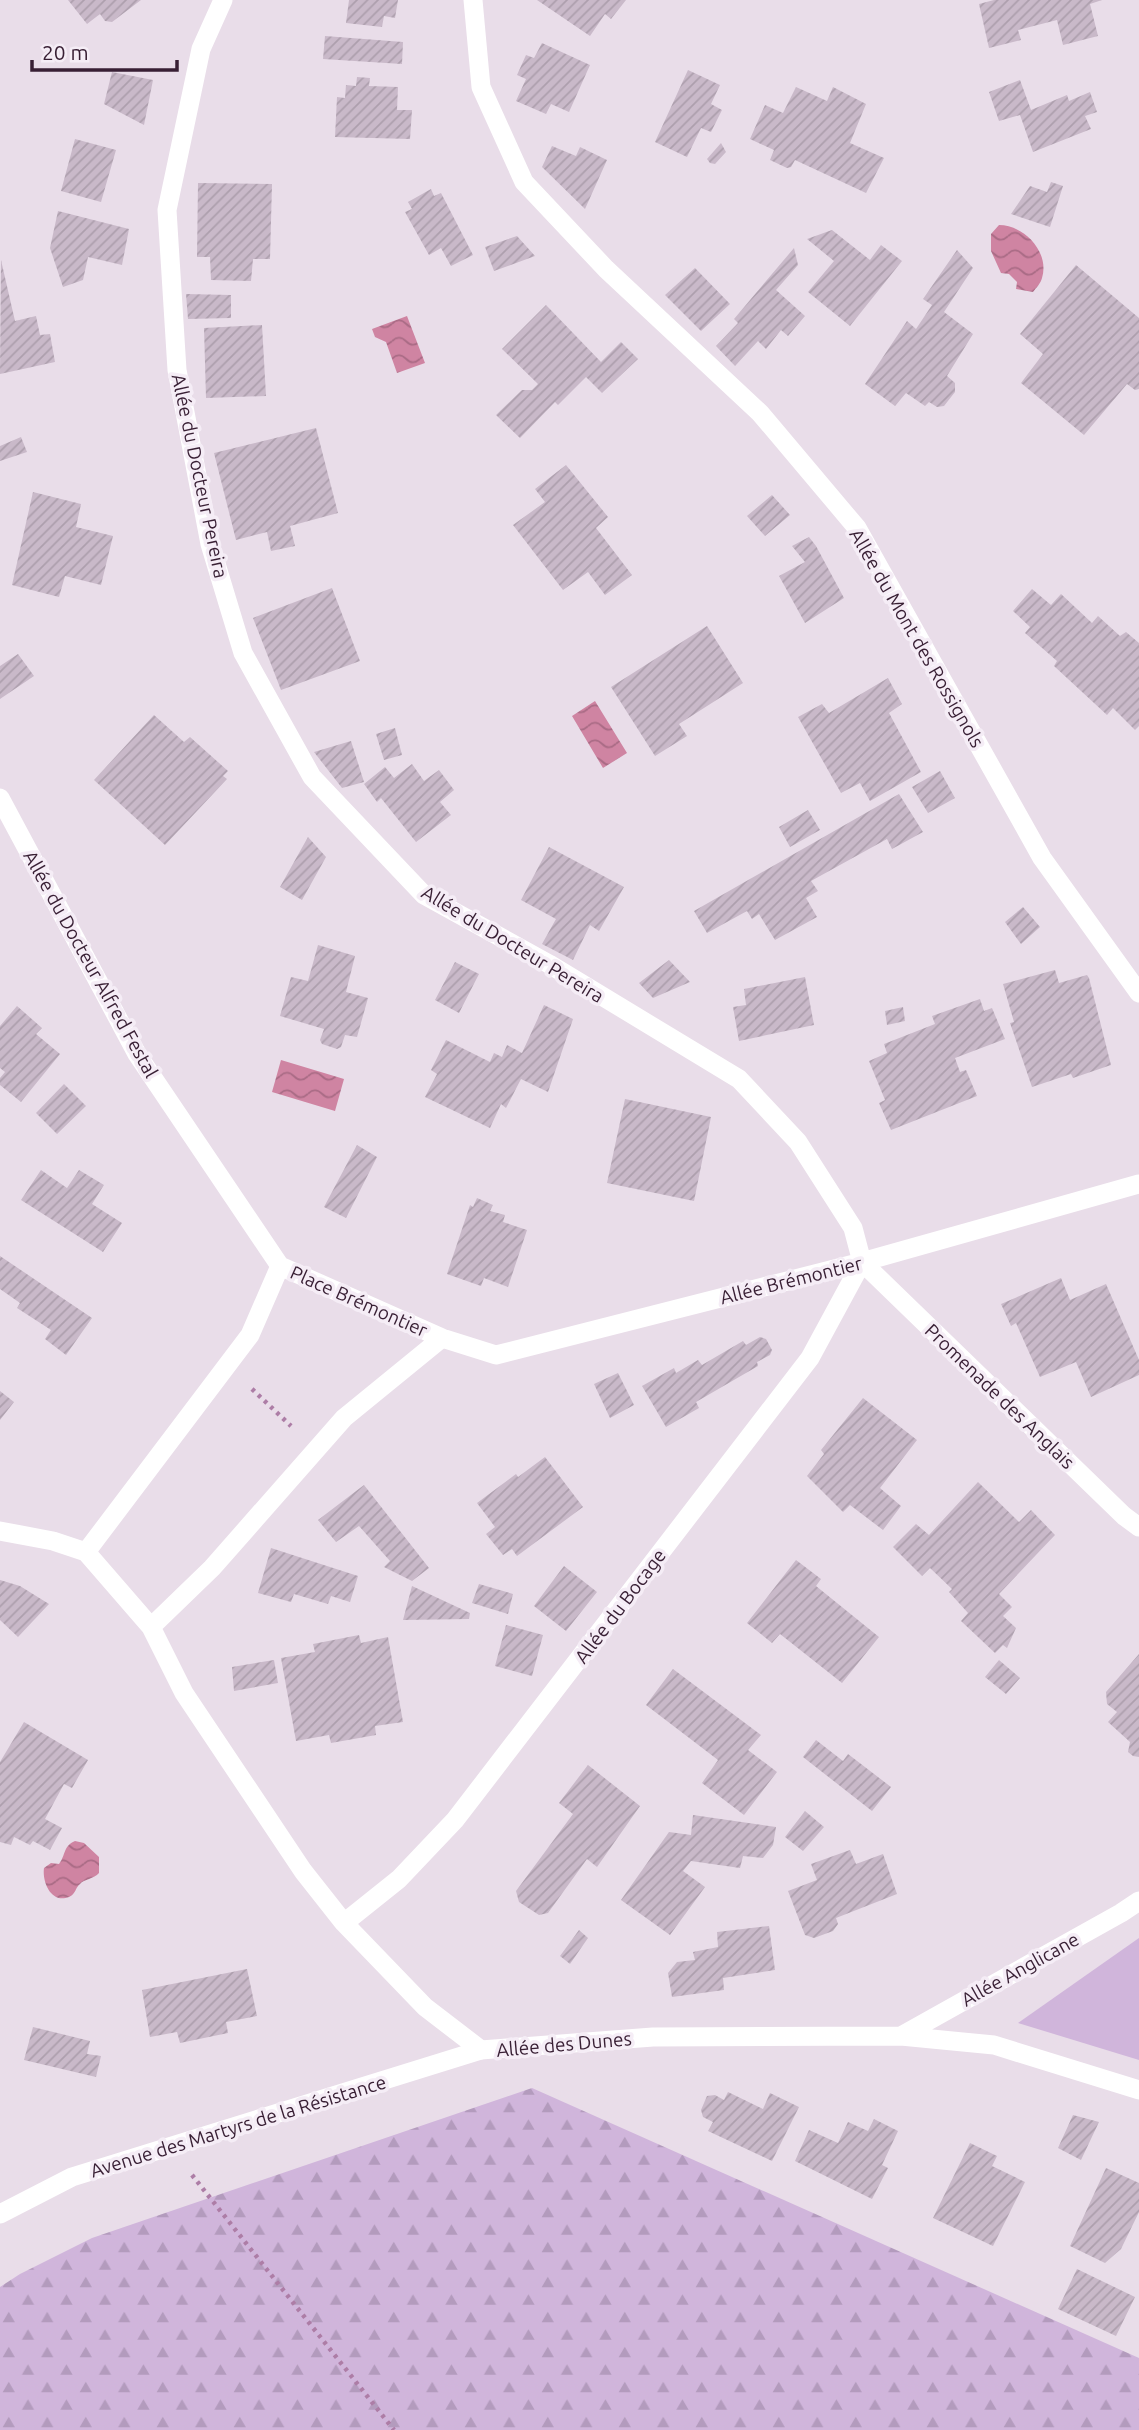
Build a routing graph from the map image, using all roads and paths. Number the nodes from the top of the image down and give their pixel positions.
1 (223, 0) edge
2 (473, 0) edge
3 (0, 798) edge
4 (1139, 993) edge
5 (1139, 1184) edge
6 (862, 1262) junction
7 (280, 1266) junction
8 (442, 1338) junction
9 (229, 1361) junction
10 (319, 1446) junction
11 (1139, 1527) edge
12 (0, 1531) edge
13 (86, 1552) junction
14 (151, 1627) junction
15 (1139, 1901) edge
16 (344, 1923) junction
17 (901, 2036) junction
18 (481, 2050) junction
19 (1139, 2090) edge
20 (170, 2147) junction
21 (0, 2214) edge
22 (394, 2430) edge

1 - 6 street, Allée du Docteur Pereira
2 - 4 street, Allée du Mont des Rossignols
3 - 7 street, Allée du Docteur Alfred Festal
5 - 6 street, Allée Brémontier
6 - 8 street, Allée Brémontier
6 - 11 street, Promenade des Anglais
6 - 16 street, Allée du Bocage
7 - 8 street, Place Brémontier
7 - 9 street, Place Brémontier
8 - 10 street, Place Brémontier
9 - 10 path
9 - 13 street, Place Brémontier
10 - 14 street, Place Brémontier
12 - 13 street
13 - 14 street
14 - 16 street, Allée des Dunes
15 - 17 street, Allée Anglicane
16 - 18 street, Allée des Dunes
17 - 18 street, Allée des Dunes
17 - 19 street, Allée des Dunes
18 - 20 street, Avenue des Martyrs de la Résistance
20 - 21 street, Avenue des Martyrs de la Résistance
20 - 22 path

